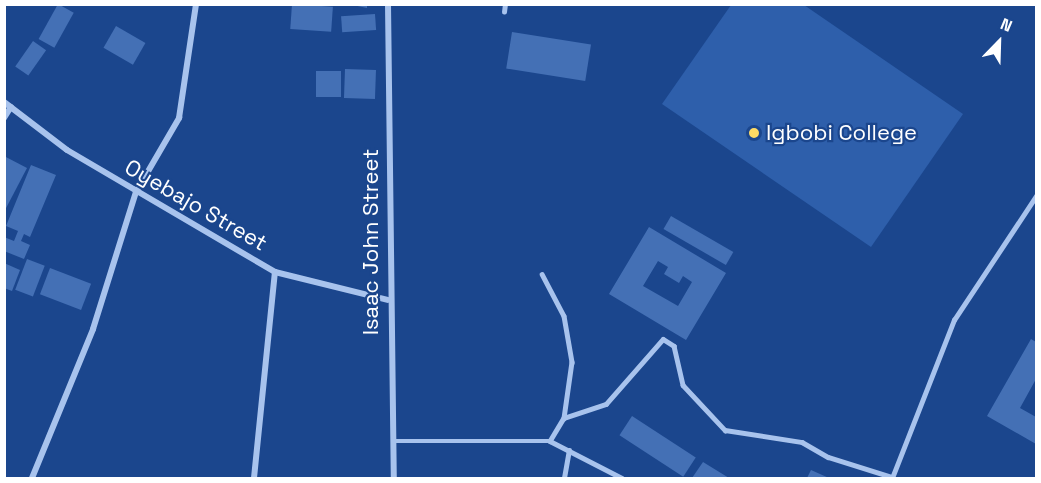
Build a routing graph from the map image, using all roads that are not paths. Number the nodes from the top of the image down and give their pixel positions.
1 (196, 4) edge
2 (388, 4) edge
3 (505, 4) edge
4 (504, 12) dead end
5 (4, 102) edge
6 (11, 107) junction
7 (4, 118) edge
8 (136, 192) junction
9 (1036, 196) edge
10 (275, 272) junction
11 (542, 274) dead end
12 (388, 300) junction
13 (564, 418) junction
14 (393, 441) junction
15 (550, 441) junction
16 (569, 450) junction
17 (32, 478) edge
18 (254, 478) edge
19 (394, 478) edge
20 (564, 478) edge
21 (622, 478) edge
22 (892, 478) edge

1 - 8 street
2 - 12 street, Isaac John Street
3 - 4 lane
5 - 6 street, Oyebajo Street
6 - 7 street
6 - 8 street, Oyebajo Street
8 - 10 street, Oyebajo Street
8 - 17 street
9 - 22 lane
10 - 12 street, Oyebajo Street
10 - 18 street
11 - 13 lane
12 - 14 street, Isaac John Street
13 - 15 lane
13 - 22 lane
14 - 15 lane
14 - 19 street, Isaac John Street
15 - 16 lane
16 - 20 lane
16 - 21 lane

